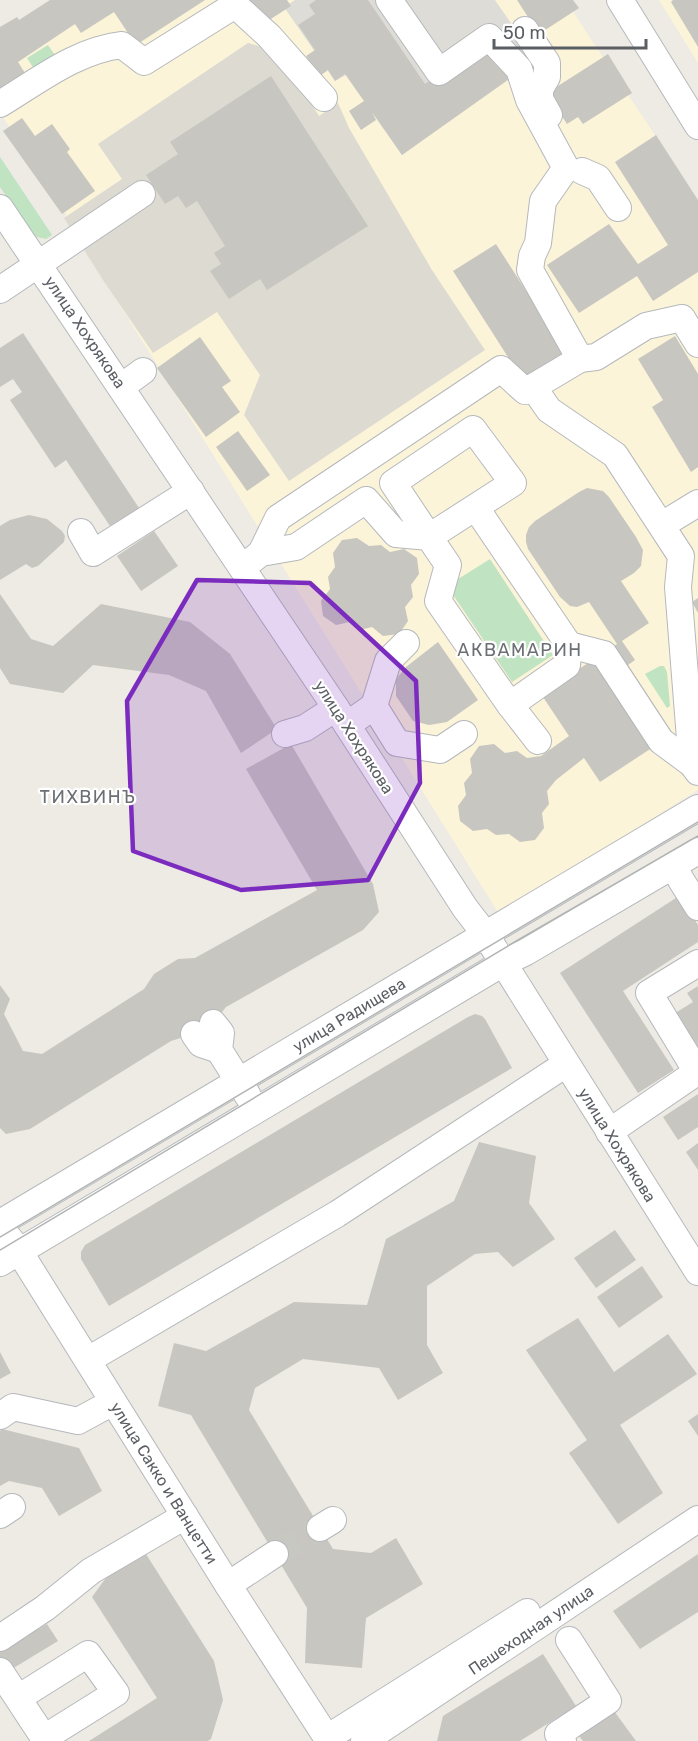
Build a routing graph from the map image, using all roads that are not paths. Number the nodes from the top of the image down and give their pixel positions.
1 (389, 0) edge
2 (620, 0) edge
3 (234, 2) edge
4 (525, 30) dead end
5 (324, 98) dead end
6 (0, 104) edge
7 (698, 126) edge
8 (582, 171) junction
9 (555, 184) junction
10 (142, 194) dead end
11 (0, 208) edge
12 (618, 208) dead end
13 (39, 264) junction
14 (0, 290) edge
15 (690, 313) edge
16 (698, 344) edge
17 (580, 359) junction
18 (143, 371) dead end
19 (121, 387) junction
20 (533, 387) junction
21 (191, 491) junction
22 (698, 502) edge
23 (476, 508) junction
24 (662, 525) junction
25 (81, 532) dead end
26 (429, 537) junction
27 (252, 560) junction
28 (688, 577) edge
29 (406, 644) dead end
30 (570, 645) junction
31 (510, 705) junction
32 (374, 706) junction
33 (342, 717) junction
34 (285, 734) dead end
35 (464, 734) dead end
36 (538, 741) dead end
37 (695, 768) edge
38 (698, 808) edge
39 (698, 851) edge
40 (674, 866) junction
41 (698, 907) edge
42 (485, 934) junction
43 (503, 963) junction
44 (698, 963) edge
45 (203, 1029) dead end
46 (566, 1064) junction
47 (697, 1073) edge
48 (239, 1081) junction
49 (256, 1110) junction
50 (609, 1132) junction
51 (0, 1224) edge
52 (9, 1257) edge
53 (698, 1272) edge
54 (88, 1360) junction
55 (114, 1402) junction
56 (0, 1416) edge
57 (185, 1516) junction
58 (698, 1519) edge
59 (275, 1554) tunnel mouth
60 (228, 1585) junction
61 (535, 1607) dead end
62 (0, 1638) edge
63 (569, 1640) dead end
64 (0, 1671) edge
65 (18, 1698) dead end
66 (328, 1740) edge
67 (364, 1741) edge
68 (562, 1741) edge

1 - 9 street
2 - 7 street
3 - 5 street
3 - 6 street
4 - 8 street
8 - 9 street
8 - 12 street
9 - 17 street
10 - 13 street
11 - 13 street, улица Хохрякова
13 - 14 street
13 - 19 street, улица Хохрякова
15 - 16 street
15 - 17 street
17 - 20 street
18 - 19 street
19 - 21 street, улица Хохрякова
20 - 24 street
20 - 27 street
21 - 25 street
21 - 27 street, улица Хохрякова
22 - 24 street
23 - 26 street
23 - 26 street
23 - 30 street
24 - 28 street
26 - 27 street
26 - 31 street
27 - 33 street, улица Хохрякова
28 - 37 street
29 - 32 street
30 - 31 street
30 - 37 street
31 - 36 street
32 - 33 street
32 - 35 street
33 - 34 street
33 - 42 street, улица Хохрякова
38 - 42 street, улица Радищева
39 - 40 street, улица Радищева
40 - 41 street
40 - 43 street, улица Радищева
42 - 43 street, улица Хохрякова
42 - 48 street, улица Радищева
43 - 46 street, улица Хохрякова
43 - 49 street, улица Радищева
44 - 47 street
45 - 48 street
46 - 50 street, улица Хохрякова
46 - 54 street
47 - 50 street
48 - 49 street
48 - 51 street, улица Радищева
49 - 52 street, улица Радищева
50 - 53 street, улица Хохрякова
51 - 52 street, улица Сакко и Ванцетти
52 - 54 street, улица Сакко и Ванцетти
54 - 55 street, улица Сакко и Ванцетти
55 - 56 street
55 - 57 street, улица Сакко и Ванцетти
57 - 60 street, улица Сакко и Ванцетти
57 - 62 street
58 - 67 street, Пешеходная улица
59 - 60 street
60 - 66 street, улица Сакко и Ванцетти
61 - 66 street
63 - 68 street
64 - 65 street

